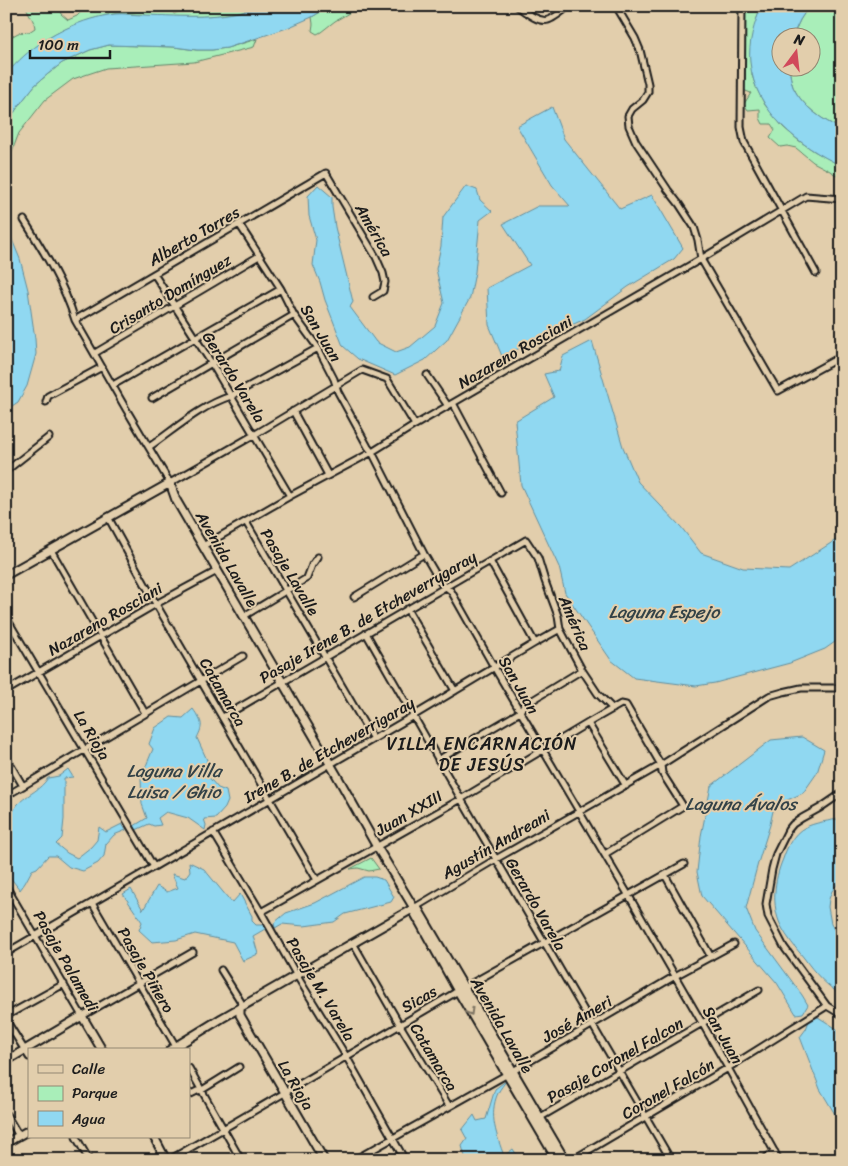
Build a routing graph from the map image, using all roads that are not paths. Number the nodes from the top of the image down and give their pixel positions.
1 (517, 6) edge
2 (569, 6) edge
3 (616, 6) edge
4 (742, 6) edge
5 (326, 173) joint
6 (842, 199) edge
7 (781, 211) junction
8 (24, 220) dead end
9 (239, 224) junction
10 (259, 256) junction
11 (701, 259) junction
12 (816, 273) dead end
13 (154, 274) junction
14 (280, 289) junction
15 (373, 297) dead end
16 (175, 306) junction
17 (294, 315) junction
18 (75, 320) junction
19 (195, 337) junction
20 (318, 348) junction
21 (95, 353) junction
22 (842, 356) edge
23 (212, 364) junction
24 (102, 367) junction
25 (427, 376) dead end
26 (113, 384) junction
27 (336, 385) junction
28 (231, 396) junction
29 (152, 398) dead end
30 (47, 399) dead end
31 (450, 404) junction
32 (293, 411) junction
33 (415, 425) junction
34 (254, 434) junction
35 (49, 437) dead end
36 (149, 447) junction
37 (372, 452) junction
38 (6, 471) edge
39 (328, 475) junction
40 (170, 483) junction
41 (501, 493) dead end
42 (290, 496) junction
43 (108, 518) junction
44 (246, 522) junction
45 (526, 540) joint
46 (203, 546) junction
47 (51, 550) junction
48 (424, 554) junction
49 (318, 557) dead end
50 (490, 561) junction
51 (217, 570) junction
52 (6, 575) edge
53 (445, 587) junction
54 (286, 590) junction
55 (354, 597) dead end
56 (156, 604) junction
57 (407, 609) junction
58 (244, 616) junction
59 (6, 617) edge
60 (560, 629) junction
61 (366, 633) junction
62 (101, 636) junction
63 (535, 643) junction
64 (243, 656) dead end
65 (325, 657) junction
66 (494, 667) junction
67 (582, 670) junction
68 (38, 672) junction
69 (202, 681) junction
70 (282, 682) junction
71 (842, 688) edge
72 (6, 691) edge
73 (455, 691) junction
74 (613, 709) junction
75 (520, 712) junction
76 (145, 713) junction
77 (413, 716) junction
78 (223, 717) junction
79 (588, 723) junction
80 (373, 739) junction
81 (84, 749) junction
82 (543, 750) junction
83 (6, 756) edge
84 (438, 760) junction
85 (330, 764) junction
86 (661, 765) junction
87 (23, 786) junction
88 (626, 786) junction
89 (842, 793) edge
90 (6, 796) edge
91 (270, 799) junction
92 (461, 799) junction
93 (580, 812) junction
94 (213, 832) junction
95 (377, 847) junction
96 (605, 854) junction
97 (496, 859) junction
98 (684, 864) dead end
99 (154, 867) junction
100 (665, 875) junction
101 (317, 880) junction
102 (6, 886) edge
103 (629, 896) junction
104 (92, 903) junction
105 (414, 908) junction
106 (261, 912) junction
107 (35, 936) junction
108 (353, 943) junction
109 (545, 943) junction
110 (734, 944) dead end
111 (194, 952) dead end
112 (6, 953) edge
113 (711, 957) junction
114 (221, 970) dead end
115 (297, 976) junction
116 (675, 976) junction
117 (64, 984) junction
118 (140, 984) junction
119 (461, 989) junction
120 (759, 990) dead end
121 (827, 1006) junction
122 (240, 1009) junction
123 (842, 1015) edge
124 (6, 1016) edge
125 (82, 1016) junction
126 (6, 1020) edge
127 (592, 1024) junction
128 (702, 1024) junction
129 (400, 1025) junction
130 (101, 1048) edge
131 (174, 1048) edge
132 (177, 1048) edge
133 (24, 1050) junction
134 (28, 1056) edge
135 (346, 1056) junction
136 (6, 1061) edge
137 (239, 1066) dead end
138 (728, 1068) junction
139 (190, 1070) edge
140 (619, 1071) junction
141 (509, 1072) junction
142 (202, 1090) junction
143 (284, 1093) junction
144 (190, 1095) edge
145 (448, 1106) junction
146 (6, 1114) edge
147 (646, 1117) junction
148 (537, 1119) junction
149 (223, 1129) junction
150 (28, 1131) edge
151 (19, 1136) junction
152 (77, 1138) edge
153 (155, 1138) edge
154 (392, 1138) junction
155 (6, 1143) edge
156 (774, 1152) junction
157 (89, 1160) edge
158 (168, 1160) edge
159 (241, 1160) edge
160 (324, 1160) edge
161 (354, 1160) edge
162 (405, 1160) edge
163 (557, 1160) edge
164 (565, 1160) edge
165 (572, 1160) edge
166 (671, 1160) edge
167 (762, 1160) edge
168 (779, 1160) edge

1 - 2 street
3 - 11 street
4 - 7 street
5 - 9 street, Alberto Torres
5 - 15 street, América
6 - 7 street, Nazareno Rosciani
7 - 11 street, Nazareno Rosciani
7 - 12 street
8 - 18 street, Avenida Lavalle
9 - 10 street, San Juan
9 - 13 street, Alberto Torres
10 - 14 street, San Juan
10 - 16 street, Crisanto Domínguez
11 - 22 street
11 - 31 street, Nazareno Rosciani
13 - 16 street, Gerardo Varela
13 - 18 street, Alberto Torres
14 - 17 street, San Juan
14 - 19 street
16 - 19 street, Gerardo Varela
16 - 21 street, Crisanto Domínguez
17 - 20 street, San Juan
17 - 23 street
18 - 21 street, Avenida Lavalle
19 - 23 street, Gerardo Varela
19 - 26 street
20 - 27 street, San Juan
20 - 28 street
21 - 24 street, Avenida Lavalle
23 - 28 street, Gerardo Varela
23 - 29 street
24 - 26 street, Avenida Lavalle
24 - 30 street
25 - 31 street
26 - 36 street, Avenida Lavalle
27 - 32 street
27 - 33 street
27 - 37 street, San Juan
28 - 34 street, Gerardo Varela
28 - 36 street
31 - 33 street, Nazareno Rosciani
31 - 41 street
32 - 34 street
32 - 39 street
33 - 37 street, Nazareno Rosciani
34 - 40 street
34 - 42 street, Gerardo Varela
35 - 38 street
36 - 40 street, Avenida Lavalle
37 - 39 street, Nazareno Rosciani
37 - 48 street, San Juan
39 - 42 street, Nazareno Rosciani
40 - 43 street
40 - 46 street, Avenida Lavalle
42 - 44 street, Nazareno Rosciani
43 - 47 street
43 - 56 street, Catamarca
44 - 46 street, Nazareno Rosciani
44 - 54 street, Pasaje Lavalle
45 - 50 street, Pasaje Irene B. de Etcheverrygaray
45 - 60 street, América
46 - 51 street, Avenida Lavalle
47 - 52 street
47 - 62 street
48 - 53 street, San Juan
48 - 55 street
49 - 54 street
50 - 53 street, Pasaje Irene B. de Etcheverrygaray
50 - 63 street
51 - 56 street, Nazareno Rosciani
51 - 58 street, Avenida Lavalle
53 - 57 street, Pasaje Irene B. de Etcheverrygaray
53 - 66 street, San Juan
54 - 58 street
54 - 65 street, Pasaje Lavalle
56 - 62 street, Nazareno Rosciani
56 - 69 street, Catamarca
57 - 61 street, Pasaje Irene B. de Etcheverrygaray
57 - 73 street
58 - 70 street, Avenida Lavalle
59 - 68 street, La Rioja
60 - 63 street, Irene B. de Etcheverrigaray
60 - 67 street, América
61 - 65 street, Pasaje Irene B. de Etcheverrygaray
61 - 77 street, Gerardo Varela
62 - 68 street, Nazareno Rosciani
62 - 76 street
63 - 66 street, Irene B. de Etcheverrigaray
64 - 69 street
65 - 70 street, Pasaje Irene B. de Etcheverrygaray
65 - 80 street, Pasaje Lavalle
66 - 73 street, Irene B. de Etcheverrigaray
66 - 75 street, San Juan
67 - 74 street, América
67 - 75 street
68 - 72 street, Nazareno Rosciani
68 - 81 street, La Rioja
69 - 76 street
69 - 78 street, Catamarca
70 - 78 street, Pasaje Irene B. de Etcheverrygaray
70 - 85 street, Avenida Lavalle
71 - 86 street, Agustín Andreani
73 - 77 street, Irene B. de Etcheverrigaray
74 - 79 street, Juan XXIII
74 - 86 street, Juan XXIII
75 - 82 street, San Juan
75 - 84 street
76 - 81 street
77 - 80 street, Irene B. de Etcheverrigaray
77 - 84 street, Gerardo Varela
78 - 91 street, Catamarca
79 - 82 street, Juan XXIII
79 - 88 street
80 - 85 street, Irene B. de Etcheverrigaray
81 - 87 street
81 - 99 street, La Rioja
82 - 92 street, Juan XXIII
82 - 93 street, San Juan
83 - 87 street
84 - 92 street, Gerardo Varela
85 - 91 street, Irene B. de Etcheverrigaray
85 - 95 street, Avenida Lavalle
86 - 88 street, Agustín Andreani
86 - 96 street
87 - 90 street
88 - 93 street, Agustín Andreani
89 - 121 street
91 - 94 street, Irene B. de Etcheverrigaray
91 - 101 street, Catamarca
92 - 95 street, Juan XXIII
92 - 97 street, Gerardo Varela
93 - 96 street, San Juan
93 - 97 street, Agustín Andreani
94 - 99 street, Irene B. de Etcheverrigaray
94 - 106 street, Pasaje M. Varela
95 - 101 street, Juan XXIII
95 - 105 street, Avenida Lavalle
96 - 103 street, San Juan
97 - 105 street, Agustín Andreani
97 - 109 street, Gerardo Varela
98 - 100 street, Sicas
99 - 104 street, Irene B. de Etcheverrigaray
100 - 103 street, Sicas
100 - 113 street
101 - 106 street, Juan XXIII
102 - 107 street, Pasaje Palamedi
103 - 109 street, Sicas
103 - 116 street, San Juan
104 - 107 street, Irene B. de Etcheverrigaray
104 - 118 street, Pasaje Piñero
105 - 108 street, Agustín Andreani
105 - 119 street, Avenida Lavalle
106 - 115 street, Pasaje M. Varela
107 - 112 street, Irene B. de Etcheverrigaray
107 - 117 street, Pasaje Palamedi
108 - 115 street, Agustín Andreani
108 - 129 street, Catamarca
109 - 119 street, Sicas
109 - 127 street, Gerardo Varela
110 - 113 street, José Ameri
111 - 118 street
113 - 116 street, José Ameri
114 - 122 street, La Rioja
115 - 122 street, Agustín Andreani
115 - 135 street, Pasaje M. Varela
116 - 127 street, José Ameri
116 - 128 street, San Juan
117 - 124 street
117 - 125 street, Pasaje Palamedi
118 - 125 street
118 - 131 street, Pasaje Piñero
119 - 129 street, Sicas
119 - 141 street, Avenida Lavalle
120 - 128 street, Pasaje Coronel Falcon
121 - 123 street
121 - 138 street, Coronel Falcón
122 - 132 street, Agustín Andreani
122 - 143 street, La Rioja
125 - 130 street, Pasaje Palamedi
125 - 133 street
126 - 133 street
127 - 140 street, Gerardo Varela
127 - 141 street, José Ameri
128 - 138 street, San Juan
128 - 140 street, Pasaje Coronel Falcon
129 - 135 street, Sicas
129 - 145 street, Catamarca
133 - 134 street
133 - 136 street
135 - 143 street, Sicas
135 - 154 street, Pasaje M. Varela
137 - 142 street
138 - 147 street, Coronel Falcón
138 - 156 street, San Juan
139 - 142 street
140 - 147 street, Gerardo Varela
140 - 148 street, Pasaje Coronel Falcon
141 - 145 street, José Ameri
141 - 148 street, Avenida Lavalle
142 - 144 street
142 - 149 street
143 - 149 street, Sicas
143 - 160 street, La Rioja
145 - 154 street, José Ameri
146 - 151 street
147 - 165 street, Coronel Falcón
147 - 166 street, Gerardo Varela
148 - 163 street, Avenida Lavalle
148 - 164 street, Avenida Lavalle
149 - 158 street, Sicas
149 - 159 street
150 - 151 street
151 - 155 street
152 - 157 street
153 - 158 street
154 - 161 street, José Ameri
154 - 162 street, Pasaje M. Varela
156 - 167 street
156 - 168 street, San Juan

